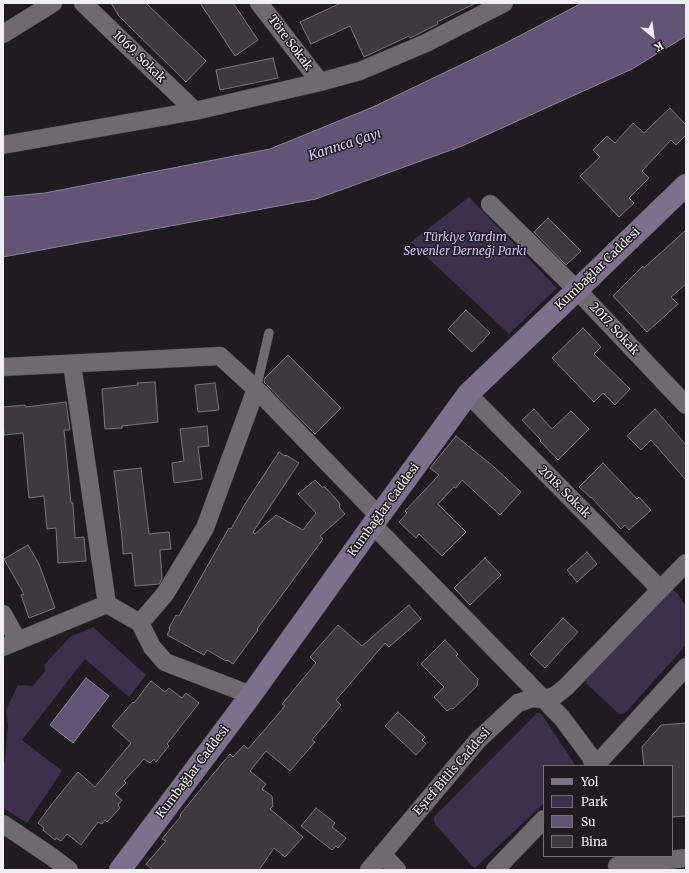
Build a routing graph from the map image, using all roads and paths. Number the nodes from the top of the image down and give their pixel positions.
1 (53, 3) edge
2 (83, 3) edge
3 (504, 3) edge
4 (264, 4) edge
5 (3, 34) edge
6 (320, 82) junction
7 (195, 111) junction
8 (3, 145) edge
9 (686, 185) edge
10 (490, 204) dead end
11 (578, 290) junction
12 (269, 333) dead end
13 (72, 364) junction
14 (3, 367) edge
15 (256, 389) junction
16 (468, 394) junction
17 (686, 405) edge
18 (376, 521) junction
19 (686, 563) edge
20 (660, 589) junction
21 (107, 604) junction
22 (3, 614) edge
23 (140, 623) junction
24 (10, 644) edge
25 (686, 667) edge
26 (251, 695) junction
27 (542, 699) junction
28 (594, 765) edge
29 (595, 765) edge
30 (543, 820) edge
31 (3, 824) edge
32 (382, 854) junction
33 (686, 858) edge
34 (616, 864) edge
35 (68, 870) edge
36 (120, 870) edge
37 (369, 870) edge
38 (397, 870) edge
39 (495, 870) edge

1 - 5 street
2 - 7 street, 1069. Sokak
3 - 6 street
4 - 6 street, Töre Sokak
6 - 7 street
7 - 8 street
9 - 11 main road, Kumbağlar Caddesi
10 - 11 street, 2017. Sokak
11 - 16 main road, Kumbağlar Caddesi
11 - 17 street, 2017. Sokak
12 - 15 lane
13 - 14 street
13 - 15 street
13 - 21 street
15 - 18 street
15 - 23 street
16 - 18 main road, Kumbağlar Caddesi
16 - 20 street, 2018. Sokak
18 - 26 main road, Kumbağlar Caddesi
18 - 27 street
19 - 20 street, Eşref Bitlis Caddesi
20 - 27 street, Eşref Bitlis Caddesi
21 - 23 street
21 - 24 street
22 - 24 street
23 - 26 street
25 - 29 street
26 - 36 main road, Kumbağlar Caddesi
27 - 28 street
27 - 32 street, Eşref Bitlis Caddesi
30 - 39 street
31 - 35 street
32 - 37 street, Eşref Bitlis Caddesi
32 - 38 street
33 - 34 street

